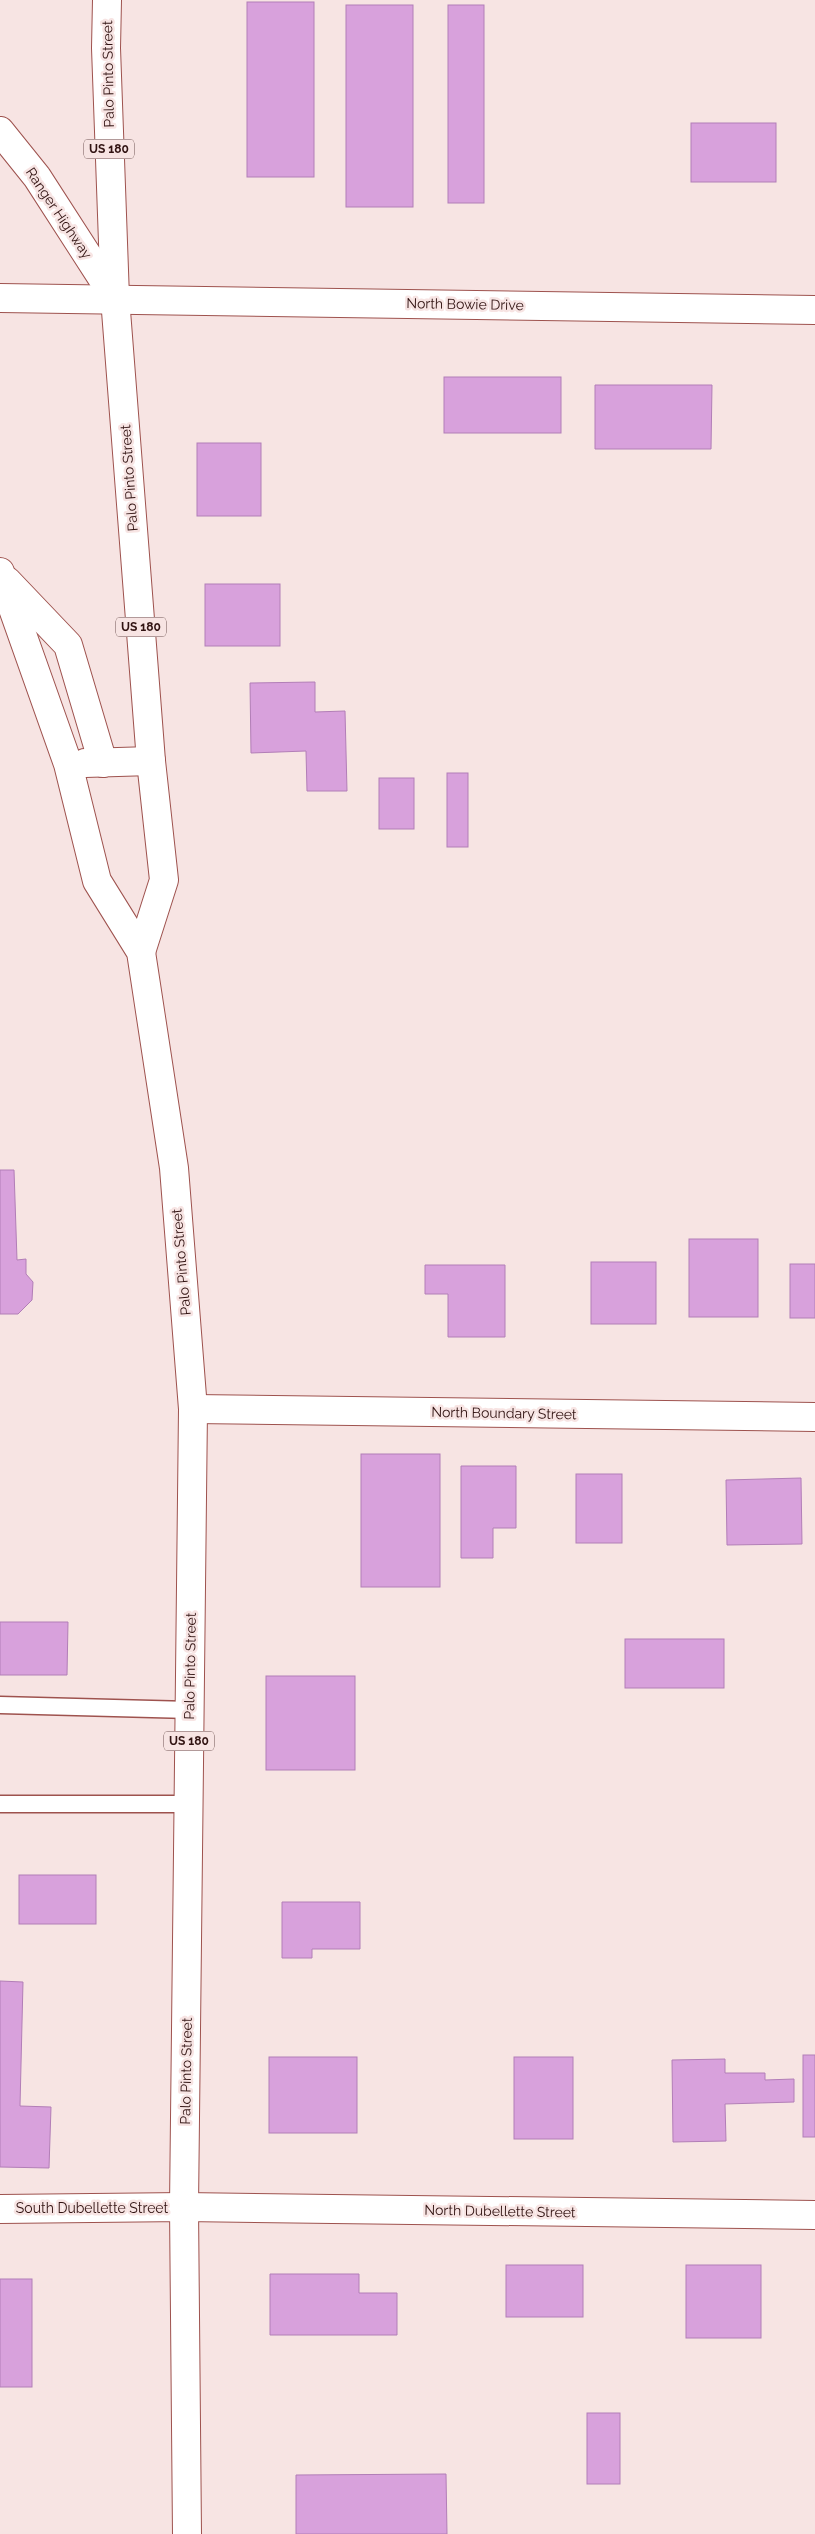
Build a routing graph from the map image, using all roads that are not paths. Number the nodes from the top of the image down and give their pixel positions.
1 (92, 0) edge
2 (107, 0) edge
3 (106, 48) junction
4 (0, 131) edge
5 (0, 298) edge
6 (115, 298) junction
7 (815, 310) edge
8 (0, 574) edge
9 (151, 761) junction
10 (103, 763) junction
11 (68, 764) junction
12 (141, 952) junction
13 (193, 1409) junction
14 (815, 1417) edge
15 (0, 1705) edge
16 (190, 1710) junction
17 (0, 1804) edge
18 (188, 1804) junction
19 (184, 2207) junction
20 (0, 2208) edge
21 (815, 2215) edge
22 (187, 2534) edge

1 - 3 main road
2 - 3 main road, Palo Pinto Street / US 180
3 - 6 main road, Palo Pinto Street / US 180
4 - 6 main road, Ranger Highway
5 - 6 main road, North Bowie Drive
6 - 7 main road, North Bowie Drive
6 - 9 main road, Palo Pinto Street / US 180
8 - 10 main road
8 - 11 main road, Palo Pinto Street / US 180
9 - 10 main road
9 - 12 main road, Palo Pinto Street / US 180
10 - 11 main road
11 - 12 main road, Palo Pinto Street / US 180
12 - 13 main road, Palo Pinto Street / US 180
13 - 14 main road, North Boundary Street
13 - 16 main road, Palo Pinto Street / US 180
15 - 16 lane
16 - 18 main road, Palo Pinto Street / US 180
17 - 18 lane
18 - 19 main road, Palo Pinto Street / US 180
19 - 20 main road, South Dubellette Street
19 - 21 main road, North Dubellette Street
19 - 22 main road, Palo Pinto Street / US 180

